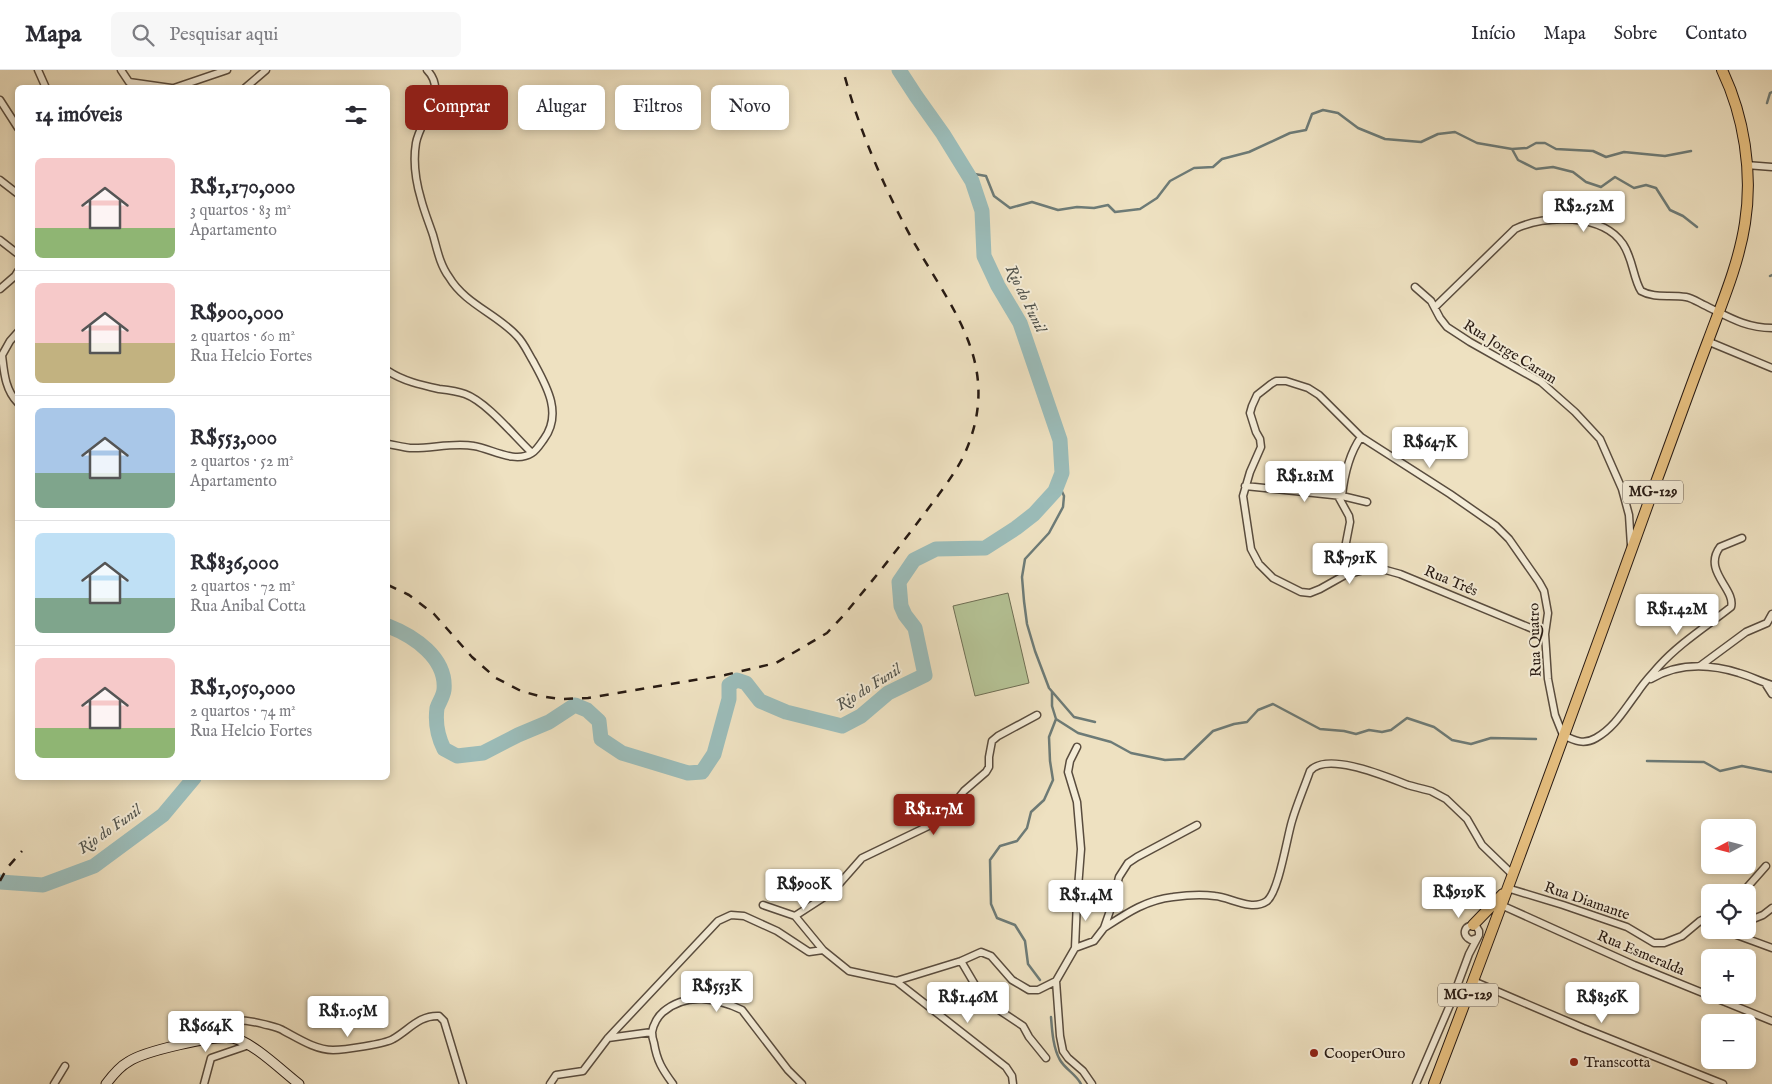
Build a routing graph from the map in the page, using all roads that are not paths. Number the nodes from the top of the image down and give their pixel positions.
1 (38, 70) edge
2 (121, 70) edge
3 (227, 70) edge
4 (266, 70) edge
5 (427, 70) edge
6 (1722, 70) edge
7 (45, 85) edge
8 (151, 85) edge
9 (182, 85) edge
10 (248, 85) edge
11 (0, 100) edge
12 (15, 123) edge
13 (1746, 165) junction
14 (1771, 166) edge
15 (0, 180) edge
16 (15, 192) edge
17 (0, 240) edge
18 (15, 252) edge
19 (15, 276) edge
20 (1415, 287) dead end
21 (0, 289) edge
22 (1435, 307) junction
23 (1719, 312) junction
24 (1772, 328) edge
25 (15, 336) edge
26 (1707, 341) junction
27 (1, 357) edge
28 (1772, 368) edge
29 (390, 372) edge
30 (15, 400) edge
31 (1360, 437) junction
32 (390, 444) edge
33 (532, 453) junction
34 (1245, 486) junction
35 (1340, 496) junction
36 (1367, 502) dead end
37 (1742, 538) dead end
38 (1632, 550) junction
39 (1345, 575) junction
40 (1772, 614) edge
41 (1544, 634) junction
42 (1700, 666) junction
43 (1646, 682) junction
44 (1764, 683) junction
45 (1772, 685) edge
46 (1772, 694) edge
47 (1037, 715) dead end
48 (1563, 735) junction
49 (1077, 747) dead end
50 (1197, 825) dead end
51 (1766, 866) dead end
52 (1512, 874) junction
53 (1750, 884) edge
54 (1506, 890) junction
55 (762, 905) dead end
56 (1501, 905) junction
57 (1772, 908) edge
58 (795, 916) junction
59 (1756, 918) edge
60 (1700, 921) edge
61 (1473, 925) junction
62 (1104, 928) junction
63 (1468, 938) junction
64 (1477, 938) junction
65 (1748, 939) edge
66 (1075, 948) junction
67 (1772, 948) edge
68 (823, 950) junction
69 (1469, 954) junction
70 (960, 961) junction
71 (896, 981) junction
72 (1056, 981) junction
73 (1473, 981) junction
74 (1772, 1022) edge
75 (652, 1032) junction
76 (608, 1038) junction
77 (185, 1043) junction
78 (249, 1045) junction
79 (1046, 1058) dead end
80 (65, 1066) dead end
81 (1703, 1076) junction
82 (54, 1084) edge
83 (106, 1084) edge
84 (204, 1084) edge
85 (299, 1084) edge
86 (462, 1084) edge
87 (550, 1084) edge
88 (673, 1084) edge
89 (802, 1084) edge
90 (1013, 1084) edge
91 (1092, 1084) edge
92 (1416, 1084) edge
93 (1434, 1084) edge
94 (1701, 1084) edge
95 (1723, 1084) edge

1 - 7 street
2 - 8 street
3 - 9 street
4 - 10 street
5 - 33 street
6 - 13 main road, MG-129
11 - 12 street
13 - 14 street
13 - 23 main road, MG-129
15 - 16 street
17 - 18 street
19 - 21 street
20 - 22 street, Rua Jorge Caram
22 - 23 street
22 - 38 street, Rua Jorge Caram
23 - 24 street
23 - 26 main road, MG-129
25 - 27 street
26 - 28 street
26 - 38 main road, MG-129
27 - 30 street
29 - 33 street
31 - 34 street, Rua Quatro
31 - 35 street
31 - 41 street, Rua Quatro
32 - 33 street
34 - 35 street
34 - 39 street, Rua Três
35 - 36 street
35 - 39 street
37 - 43 street
38 - 48 main road, MG-129
39 - 41 street, Rua Três
40 - 42 street
41 - 48 street, Rua Quatro
42 - 43 street
42 - 44 street
43 - 48 street
44 - 45 street
44 - 46 street
47 - 58 street
48 - 52 main road, MG-129
49 - 66 street
50 - 62 street
51 - 53 street
52 - 54 main road, MG-129
52 - 62 street
54 - 56 main road, MG-129
54 - 60 street, Rua Diamante
54 - 61 main road
55 - 58 street
56 - 73 main road, MG-129
56 - 74 street, Rua Esmeralda
57 - 59 street
58 - 68 street
61 - 63 street
61 - 64 street
62 - 66 street
63 - 64 street
63 - 69 street
64 - 69 street
65 - 67 street
66 - 72 street
68 - 71 street
68 - 76 street
69 - 92 street
70 - 71 street
70 - 72 street
70 - 79 street
71 - 90 street
72 - 91 street
73 - 81 street
73 - 93 main road, MG-129
75 - 76 street
75 - 88 street
75 - 89 street
76 - 87 street
77 - 78 street
77 - 83 street
77 - 86 street
78 - 84 street
78 - 85 street
80 - 82 street
81 - 94 street
81 - 95 street

